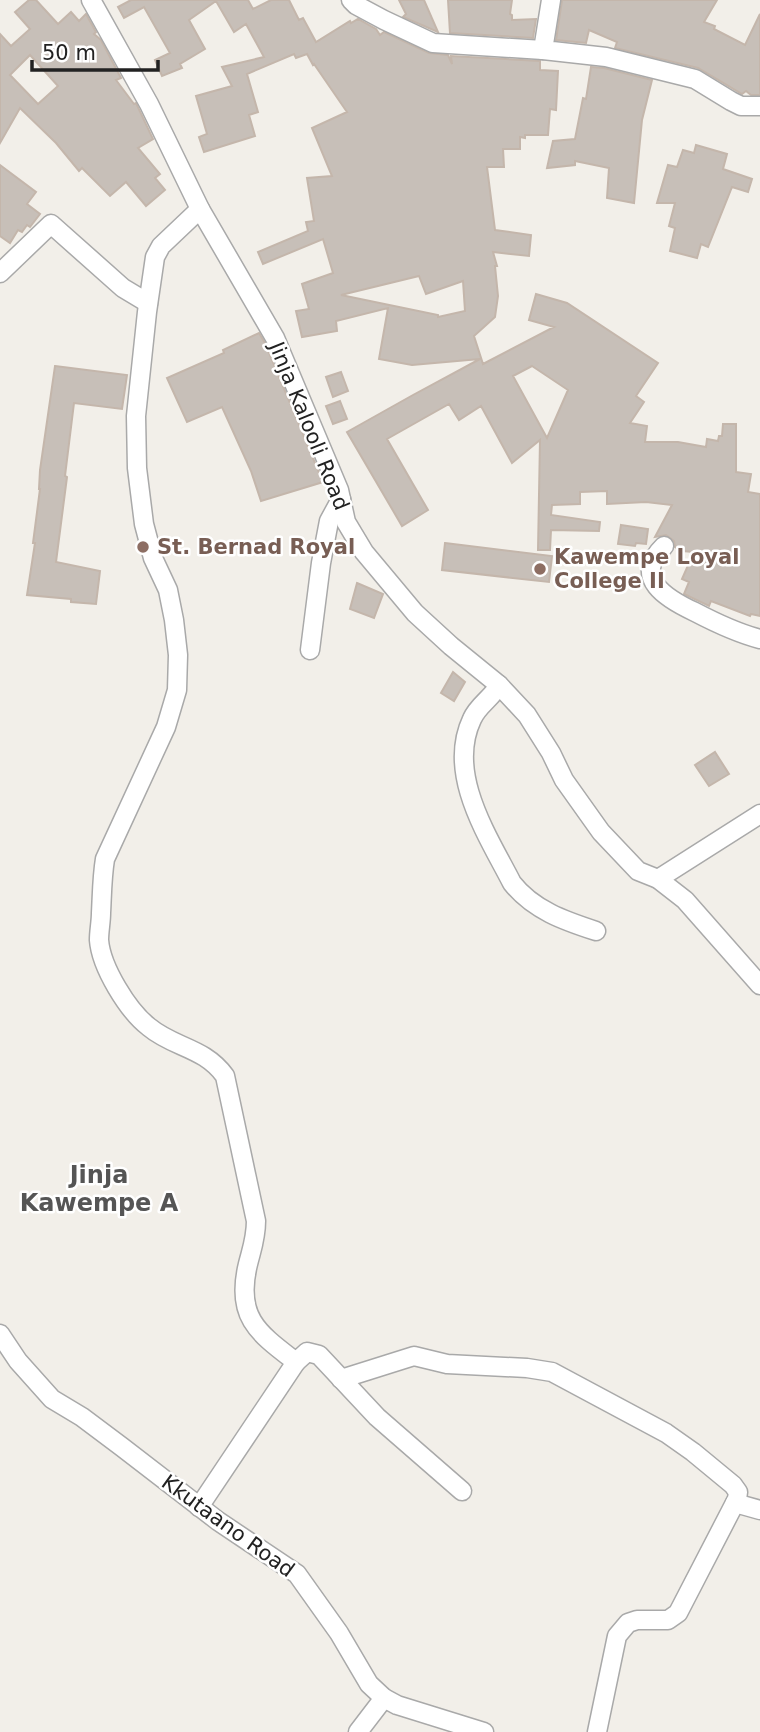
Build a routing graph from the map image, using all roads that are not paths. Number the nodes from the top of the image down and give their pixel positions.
1 (351, 0) edge
2 (551, 0) edge
3 (97, 2) edge
4 (543, 50) junction
5 (760, 106) edge
6 (200, 209) junction
7 (0, 273) edge
8 (148, 303) junction
9 (341, 499) junction
10 (664, 546) dead end
11 (760, 639) edge
12 (310, 650) dead end
13 (499, 685) junction
14 (760, 814) edge
15 (658, 879) junction
16 (596, 932) dead end
17 (760, 985) edge
18 (0, 1334) edge
19 (296, 1362) junction
20 (341, 1379) junction
21 (462, 1491) dead end
22 (735, 1503) junction
23 (199, 1507) junction
24 (760, 1510) edge
25 (384, 1698) junction
26 (358, 1732) edge
27 (484, 1732) edge
28 (597, 1732) edge

1 - 4 street
2 - 4 street
3 - 6 street, Jinja Kalooli Road
4 - 5 street
6 - 8 street
6 - 9 street, Jinja Kalooli Road
7 - 8 street
8 - 19 street
9 - 12 street
9 - 13 street, Jinja Kalooli Road
10 - 11 street
13 - 15 street, Jinja Kalooli Road
13 - 16 street
14 - 15 street
15 - 17 street, Jinja Kalooli Road
18 - 23 street, Kkutaano Road
19 - 20 street
19 - 23 street
20 - 21 street
20 - 22 street
22 - 24 street
22 - 28 street
23 - 25 street, Kkutaano Road
25 - 26 street
25 - 27 street, Kkutaano Road

